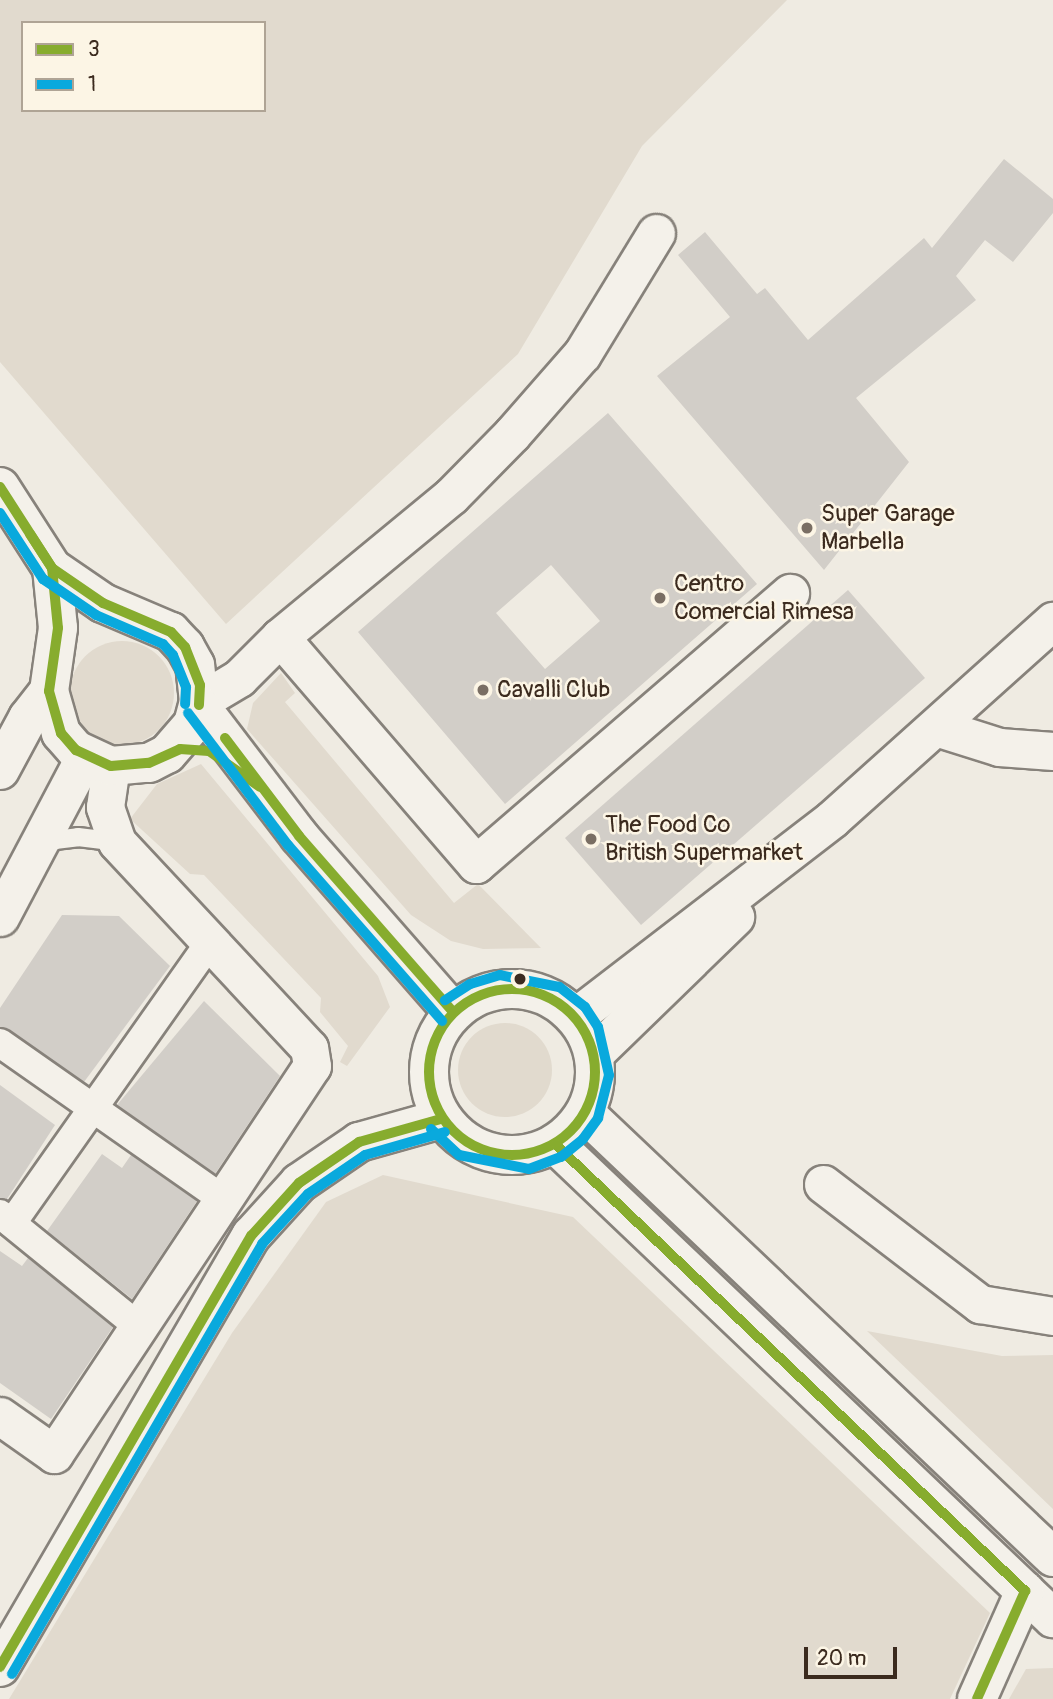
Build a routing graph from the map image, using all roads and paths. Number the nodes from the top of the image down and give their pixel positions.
1 (656, 233) dead end
2 (2, 491) edge
3 (52, 568) junction
4 (790, 593) dead end
5 (130, 617) junction
6 (1053, 621) edge
7 (267, 648) junction
8 (51, 678) junction
9 (200, 697) junction
10 (936, 727) junction
11 (1053, 751) edge
12 (167, 754) junction
13 (98, 761) junction
14 (0, 770) edge
15 (260, 787) junction
16 (832, 819) junction
17 (117, 842) junction
18 (30, 857) junction
19 (0, 917) edge
20 (210, 942) junction
21 (453, 1012) junction
22 (575, 1017) junction
23 (0, 1043) edge
24 (594, 1054) junction
25 (94, 1108) junction
26 (585, 1113) junction
27 (442, 1119) junction
28 (555, 1144) junction
29 (823, 1184) dead end
30 (224, 1200) junction
31 (6, 1219) edge
32 (1053, 1316) edge
33 (139, 1328) junction
34 (0, 1416) edge
35 (1053, 1557) edge
36 (1025, 1591) junction
37 (1053, 1618) edge
38 (0, 1667) edge
39 (976, 1699) edge

1 - 7 street
2 - 3 street
3 - 5 street
3 - 8 street
4 - 7 street
5 - 8 street
5 - 9 street
6 - 10 street
7 - 9 street
8 - 13 street
8 - 14 street
9 - 12 street
9 - 15 street
10 - 11 street
10 - 16 street
12 - 13 street
12 - 15 street
13 - 17 street
13 - 18 street
15 - 21 street
16 - 22 street
16 - 24 street
17 - 18 lane
17 - 20 street
18 - 19 street
20 - 25 street
20 - 30 street
21 - 22 street
21 - 27 street
22 - 24 street
23 - 25 street
24 - 26 street
25 - 30 street
25 - 31 street
26 - 28 street
26 - 35 street
27 - 28 street
27 - 38 street
28 - 36 street
29 - 32 street
30 - 33 street
31 - 33 street
33 - 34 street
36 - 37 street
36 - 39 street

